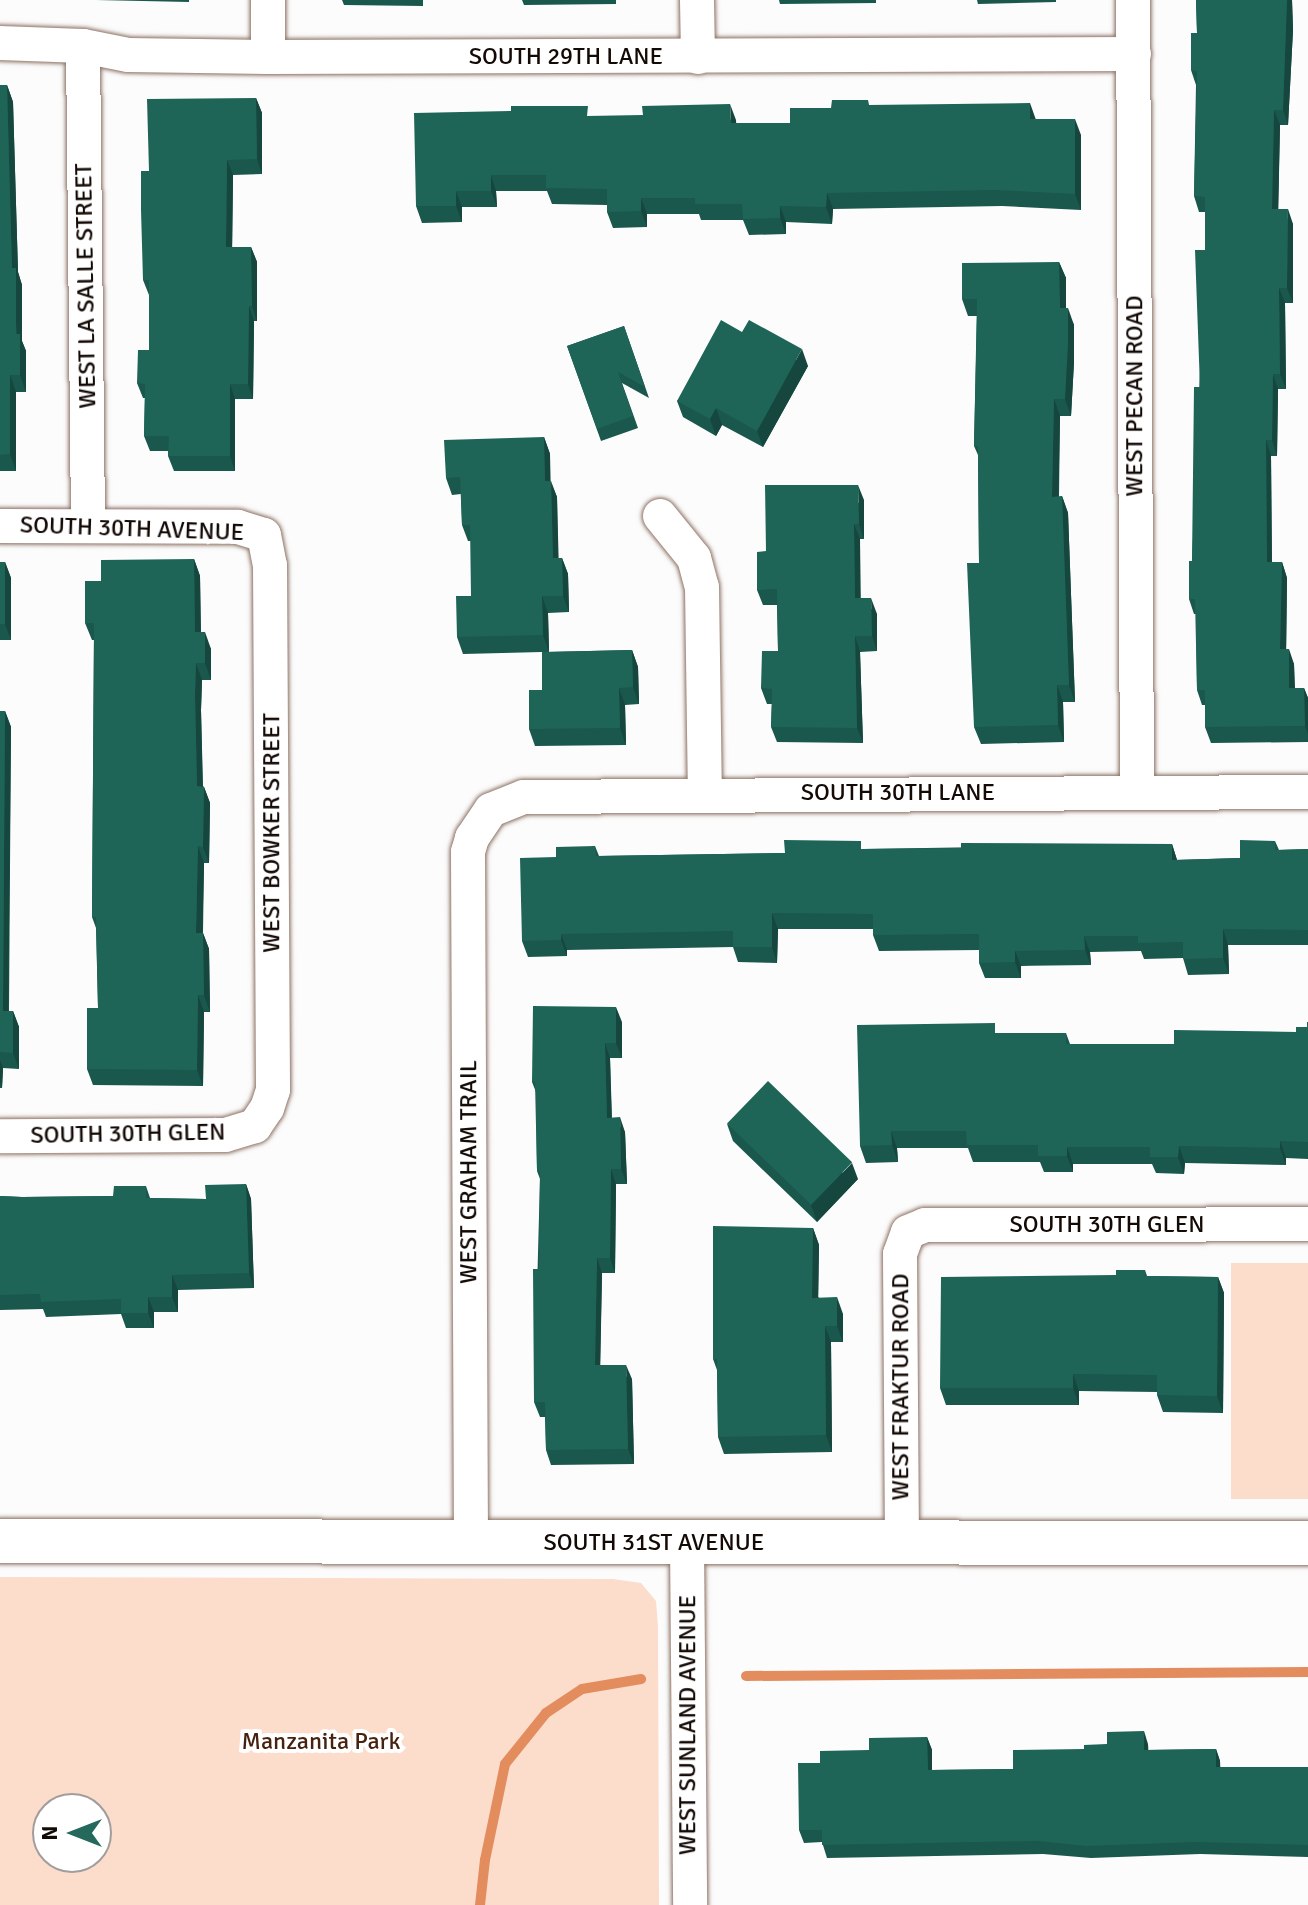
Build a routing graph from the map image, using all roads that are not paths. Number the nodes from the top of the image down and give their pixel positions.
1 (268, 0) edge
2 (697, 0) edge
3 (1133, 0) edge
4 (0, 43) edge
5 (83, 46) junction
6 (1134, 54) junction
7 (268, 57) junction
8 (698, 57) junction
9 (660, 516) dead end
10 (88, 525) junction
11 (0, 526) edge
12 (264, 535) joint
13 (1137, 792) junction
14 (1308, 792) edge
15 (705, 794) junction
16 (491, 810) joint
17 (255, 1126) joint
18 (0, 1136) edge
19 (1308, 1224) edge
20 (908, 1232) joint
21 (0, 1541) edge
22 (471, 1542) junction
23 (1308, 1543) edge
24 (687, 1544) junction
25 (902, 1544) junction
26 (690, 1905) edge

1 - 7 street
2 - 8 street
3 - 6 street, WEST PECAN ROAD
4 - 5 street, SOUTH 29TH LANE
5 - 7 street, SOUTH 29TH LANE
5 - 10 street, WEST LA SALLE STREET
6 - 8 street, SOUTH 29TH LANE
6 - 13 street, WEST PECAN ROAD
7 - 8 street, SOUTH 29TH LANE
9 - 15 street
10 - 11 street, SOUTH 30TH AVENUE
10 - 12 street, SOUTH 30TH AVENUE
12 - 17 street, WEST BOWKER STREET
13 - 14 street, SOUTH 30TH LANE
13 - 15 street, SOUTH 30TH LANE
15 - 16 street, SOUTH 30TH LANE
16 - 22 street, WEST GRAHAM TRAIL
17 - 18 street, SOUTH 30TH GLEN
19 - 20 street, SOUTH 30TH GLEN
20 - 25 street, WEST FRAKTUR ROAD
21 - 22 street, SOUTH 31ST AVENUE
22 - 24 street, SOUTH 31ST AVENUE
23 - 25 street, SOUTH 31ST AVENUE
24 - 25 street, SOUTH 31ST AVENUE
24 - 26 street, WEST SUNLAND AVENUE

